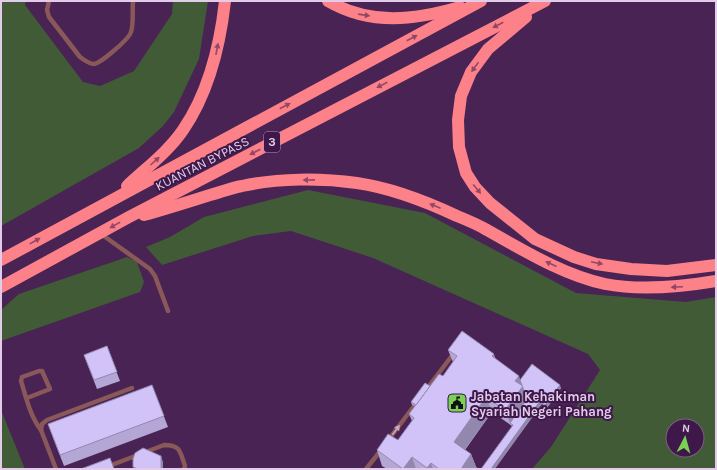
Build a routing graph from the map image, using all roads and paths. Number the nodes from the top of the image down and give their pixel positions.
1 (48, 1) edge
2 (133, 1) edge
3 (226, 1) edge
4 (328, 1) edge
5 (544, 1) edge
6 (477, 3) edge
7 (116, 197) junction
8 (129, 217) junction
9 (100, 233) junction
10 (1, 260) edge
11 (716, 265) edge
12 (716, 281) edge
13 (1, 287) edge
14 (168, 311) dead end
15 (457, 350) edge
16 (132, 388) dead end
17 (27, 398) junction
18 (42, 430) junction
19 (56, 469) edge
20 (101, 469) edge
21 (184, 469) edge
22 (366, 469) edge

1 - 2 lane
7 -> 3 highway
4 -> 6 highway
5 -> 8 highway, KUANTAN BYPASS / 3
5 -> 11 highway
7 -> 6 highway, KUANTAN BYPASS / 3
10 -> 7 highway, KUANTAN BYPASS / 3
8 -> 9 highway, KUANTAN BYPASS / 3
12 -> 8 highway
9 - 13 highway, KUANTAN BYPASS / 3
9 - 14 lane
22 -> 15 lane
16 - 18 lane
17 - 17 lane
17 - 18 lane
18 - 19 lane
20 - 21 lane

